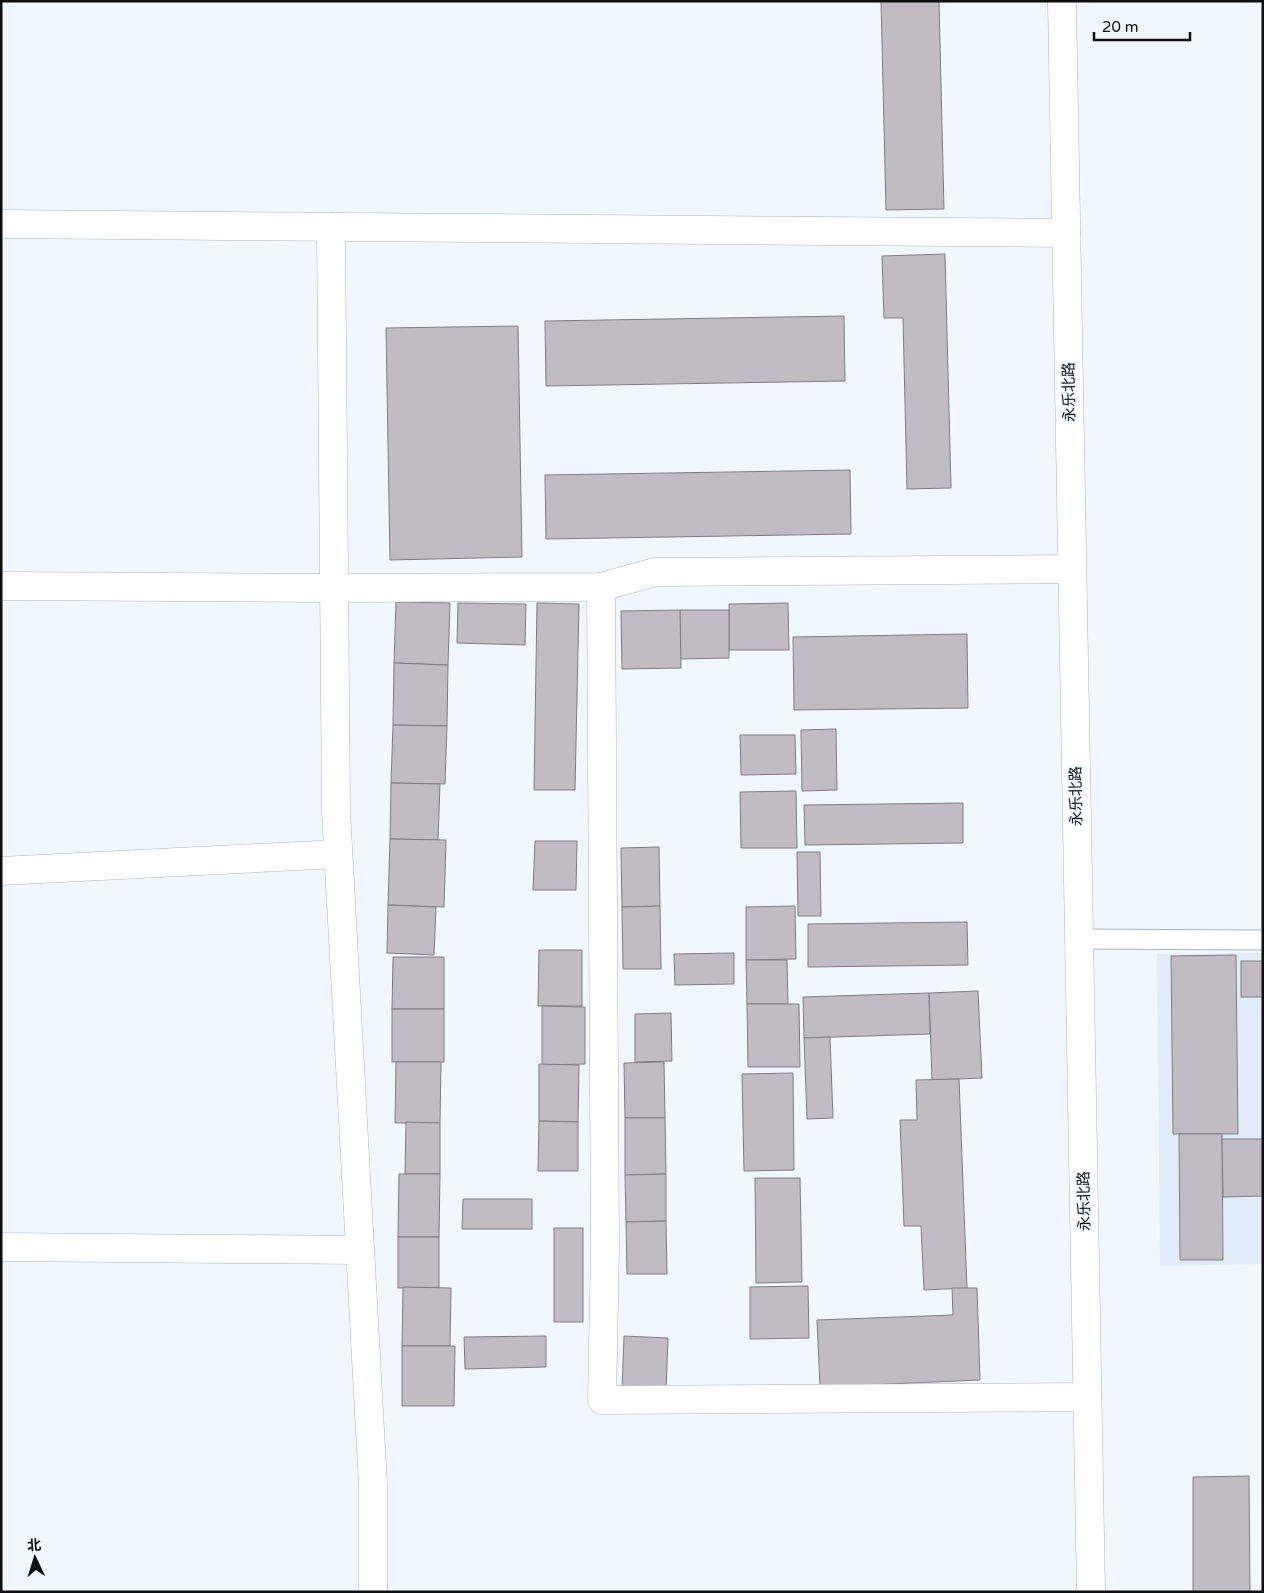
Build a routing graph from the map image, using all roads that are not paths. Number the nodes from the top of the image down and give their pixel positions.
1 (1062, 1) edge
2 (1, 224) edge
3 (331, 227) junction
4 (1066, 234) junction
5 (1072, 569) junction
6 (1, 586) edge
7 (601, 587) junction
8 (334, 588) junction
9 (338, 854) junction
10 (1, 871) edge
11 (1079, 939) junction
12 (1263, 940) edge
13 (1, 1247) edge
14 (360, 1250) junction
15 (1087, 1397) junction
16 (373, 1592) edge
17 (1091, 1592) edge

1 - 4 street, 永乐北路
2 - 3 street
3 - 4 street
3 - 8 street
4 - 5 street, 永乐北路
5 - 7 street
5 - 11 street, 永乐北路
6 - 8 street
7 - 8 street
7 - 15 street
8 - 9 street
9 - 10 street
9 - 14 street
11 - 12 lane
11 - 15 street, 永乐北路
13 - 14 street
14 - 16 street
15 - 17 street, 永乐北路

